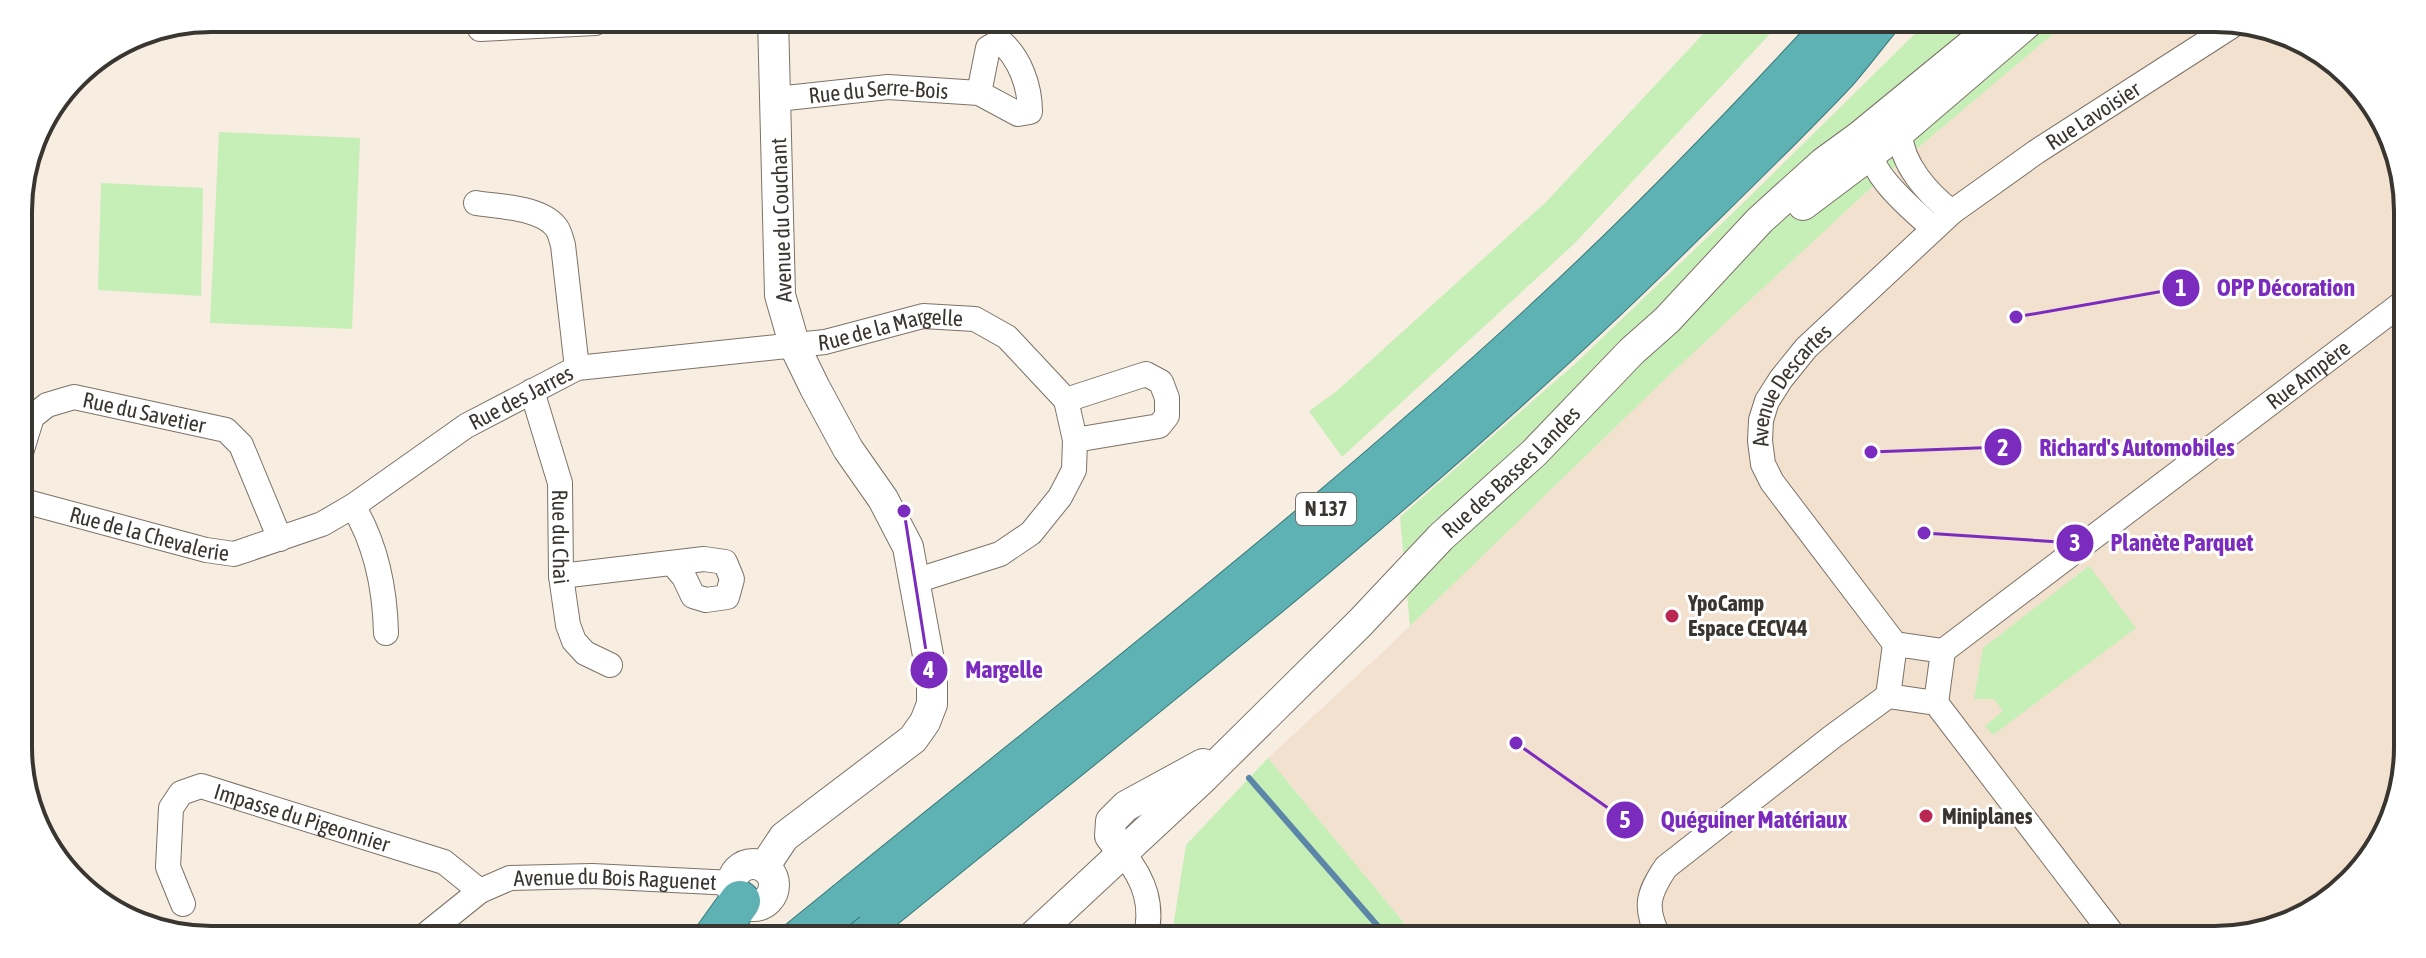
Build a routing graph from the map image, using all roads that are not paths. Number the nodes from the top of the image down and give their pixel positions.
1 (774, 32) edge
2 (1829, 32) edge
3 (1870, 32) edge
4 (1894, 32) edge
5 (1987, 32) edge
6 (2017, 32) edge
7 (2222, 32) edge
8 (1838, 71) junction
9 (1921, 86) junction
10 (979, 93) dead end
11 (777, 99) junction
12 (1900, 132) junction
13 (1870, 156) junction
14 (476, 203) dead end
15 (1952, 212) junction
16 (1933, 228) junction
17 (1692, 292) junction
18 (2394, 309) edge
19 (795, 347) junction
20 (577, 368) junction
21 (532, 391) junction
22 (1066, 400) junction
23 (32, 417) edge
24 (1075, 440) junction
25 (32, 503) edge
26 (353, 506) junction
27 (280, 539) junction
28 (672, 563) dead end
29 (561, 576) junction
30 (915, 581) junction
31 (386, 633) dead end
32 (1895, 644) junction
33 (1943, 651) junction
34 (610, 665) dead end
35 (1888, 696) junction
36 (1936, 703) junction
37 (1123, 853) junction
38 (480, 891) junction
39 (747, 894) junction
40 (183, 904) dead end
41 (850, 925) edge
42 (436, 926) edge
43 (723, 926) edge
44 (1044, 926) edge
45 (1149, 926) edge
46 (1654, 926) edge
47 (2106, 926) edge

1 - 11 street, Avenue du Couchant
2 - 41 highway, N 137
3 - 8 highway, N 137
4 - 8 highway
5 - 9 street, Rue des Basses Landes
6 - 12 street
7 - 15 street, Rue Lavoisier
8 - 41 highway, N 137
9 - 13 street
9 - 17 street, Rue des Basses Landes
10 - 11 street, Rue du Serre-Bois
11 - 19 street, Avenue du Couchant
12 - 13 street
12 - 15 street
13 - 16 street
13 - 17 street
14 - 20 street
15 - 16 street, Rue Lavoisier
16 - 32 street, Avenue Descartes
17 - 37 street, Rue des Basses Landes
18 - 33 street, Rue Ampère
19 - 20 street, Rue des Jarres
19 - 22 street, Rue de la Margelle
19 - 30 street, Avenue du Couchant
20 - 21 street, Rue des Jarres
21 - 26 street, Rue des Jarres
21 - 29 street, Rue du Chai
22 - 24 street, Rue de la Margelle
22 - 24 street
23 - 27 street, Rue du Savetier
24 - 30 street, Rue de la Margelle
25 - 27 street, Rue de la Chevalerie
26 - 27 street, Rue des Jarres
26 - 31 street
28 - 29 street
29 - 34 street, Rue du Chai
30 - 39 street, Avenue du Couchant
32 - 33 street
32 - 35 street
33 - 36 street
35 - 36 street
35 - 46 street
36 - 47 street
37 - 44 street
37 - 45 street
38 - 39 street, Avenue du Bois Raguenet
38 - 40 street, Impasse du Pigeonnier
38 - 42 street, Avenue du Bois Raguenet
39 - 41 street
39 - 43 highway

